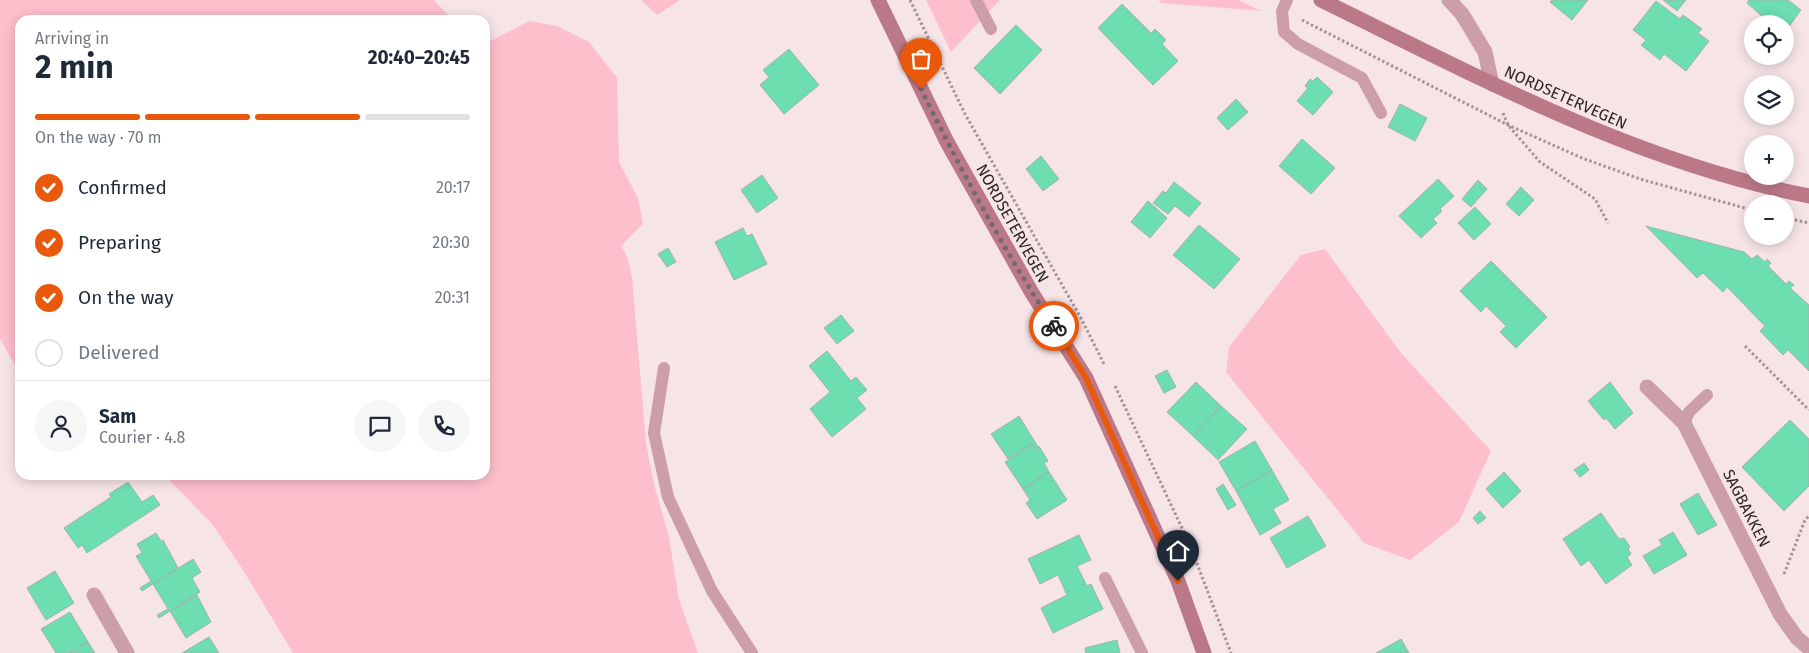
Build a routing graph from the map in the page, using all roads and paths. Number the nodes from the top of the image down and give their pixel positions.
1 (878, 0) edge
2 (976, 0) edge
3 (1321, 0) edge
4 (1449, 0) edge
5 (1284, 5) edge
6 (992, 28) dead end
7 (1492, 84) junction
8 (1381, 113) dead end
9 (1508, 125) junction
10 (1809, 196) edge
11 (1744, 208) edge
12 (1794, 220) edge
13 (1608, 223) dead end
14 (1809, 223) edge
15 (1745, 346) dead end
16 (664, 368) dead end
17 (1647, 387) dead end
18 (1708, 395) dead end
19 (1809, 410) edge
20 (1684, 423) junction
21 (1809, 516) edge
22 (1105, 578) dead end
23 (94, 594) dead end
24 (1773, 601) junction
25 (1809, 648) edge
26 (127, 653) edge
27 (752, 653) edge
28 (1142, 653) edge
29 (1204, 653) edge

1 - 29 main road, NORDSETERVEGEN
2 - 6 lane
3 - 7 main road, NORDSETERVEGEN
4 - 7 street
5 - 8 lane
5 - 9 path
7 - 9 path
7 - 10 main road, NORDSETERVEGEN
9 - 11 path
9 - 13 path
12 - 14 path
15 - 19 path
16 - 27 lane
17 - 20 street, SAGBAKKEN
18 - 20 lane
20 - 24 street, SAGBAKKEN
21 - 24 path
22 - 28 lane
23 - 26 street
24 - 25 street, SAGBAKKEN

